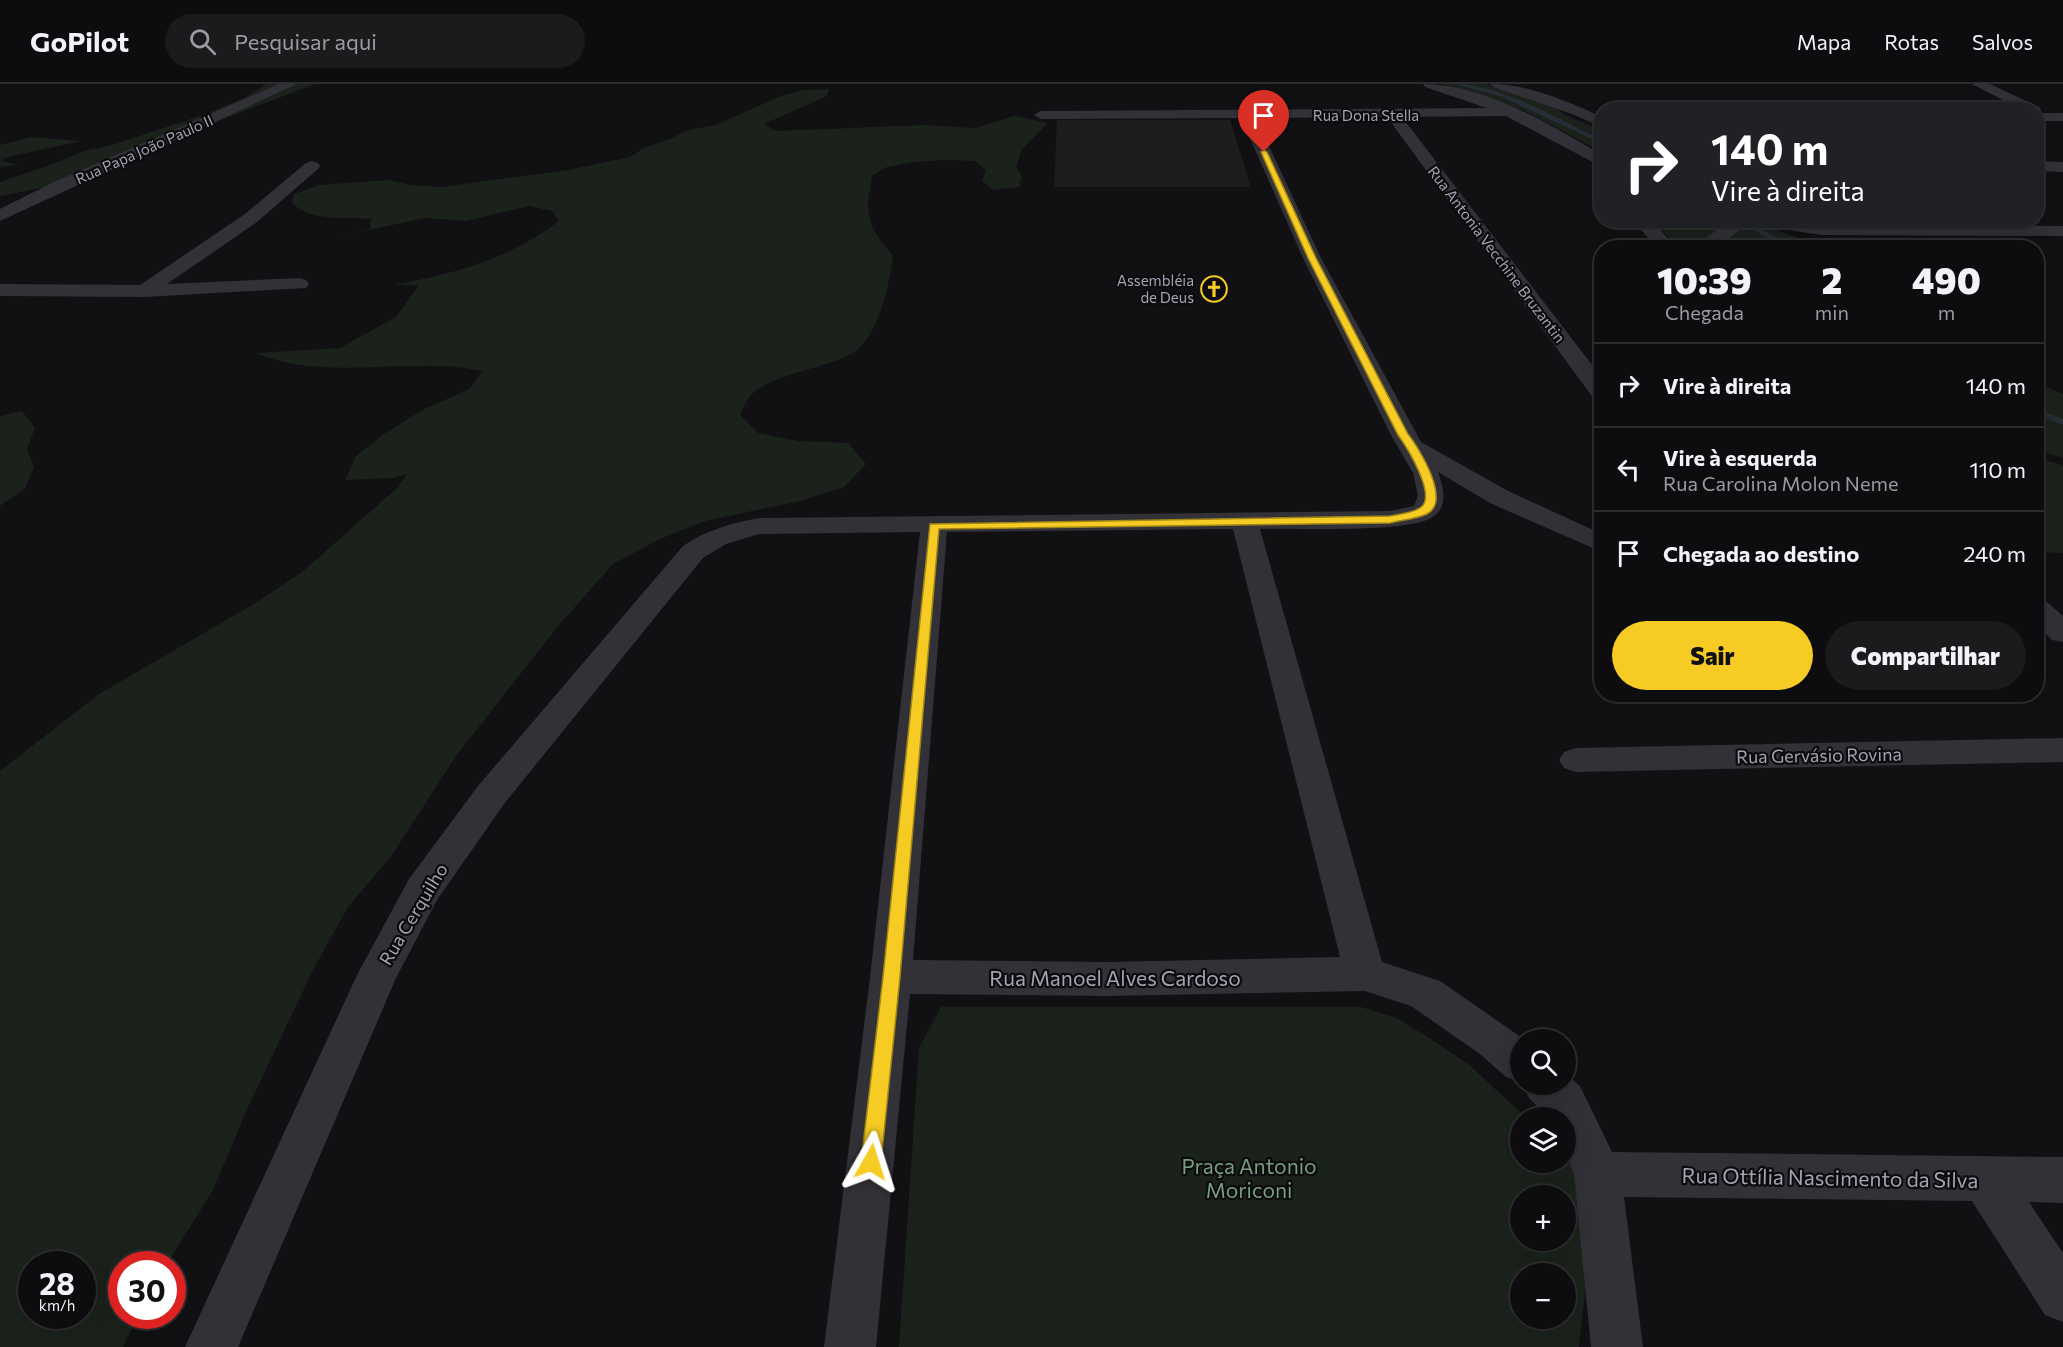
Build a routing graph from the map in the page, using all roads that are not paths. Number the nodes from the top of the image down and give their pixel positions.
1 (290, 84) edge
2 (1430, 84) edge
3 (1498, 84) edge
4 (1979, 84) edge
5 (2018, 102) edge
6 (1511, 112) junction
7 (1041, 115) dead end
8 (1247, 115) junction
9 (1393, 115) junction
10 (1594, 117) edge
11 (1594, 165) edge
12 (312, 166) dead end
13 (0, 216) edge
14 (1649, 228) edge
15 (1730, 228) edge
16 (1792, 228) edge
17 (1816, 228) edge
18 (2013, 228) edge
19 (1822, 230) junction
20 (2018, 231) junction
21 (2063, 231) edge
22 (1660, 240) edge
23 (1713, 240) edge
24 (299, 285) dead end
25 (0, 290) edge
26 (144, 291) junction
27 (1594, 383) edge
28 (1414, 448) junction
29 (1245, 522) junction
30 (934, 526) junction
31 (1594, 540) edge
32 (2044, 615) edge
33 (2063, 633) edge
34 (2063, 750) edge
35 (1576, 760) dead end
36 (1352, 974) junction
37 (891, 977) junction
38 (1510, 1054) edge
39 (1557, 1095) edge
40 (1598, 1174) junction
41 (1985, 1179) junction
42 (2063, 1180) edge
43 (2063, 1297) edge
44 (211, 1347) edge
45 (850, 1347) edge
46 (1617, 1347) edge

1 - 13 street, Rua Papa João Paulo II
2 - 6 street
3 - 10 street
4 - 5 street
6 - 9 street, Rua Dona Stella
6 - 11 street
7 - 8 street, Rua Dona Stella
8 - 9 street, Rua Dona Stella
8 - 28 street
9 - 27 street, Rua Antonia Vecchine Bruzantin
12 - 26 street
14 - 22 street
15 - 23 street
16 - 19 street
17 - 19 street
18 - 20 street
19 - 20 street
20 - 21 street
24 - 26 street
25 - 26 street
28 - 29 street
28 - 31 street
29 - 30 street
29 - 36 street
30 - 37 street
30 - 44 street, Rua Cerquilho
32 - 33 street
34 - 35 street, Rua Gervásio Rovina
36 - 37 street, Rua Manoel Alves Cardoso
36 - 38 street, Rua Manoel Alves Cardoso
37 - 45 street
39 - 40 street
40 - 41 street, Rua Ottília Nascimento da Silva
40 - 46 street
41 - 42 street, Rua Ottília Nascimento da Silva
41 - 43 street

